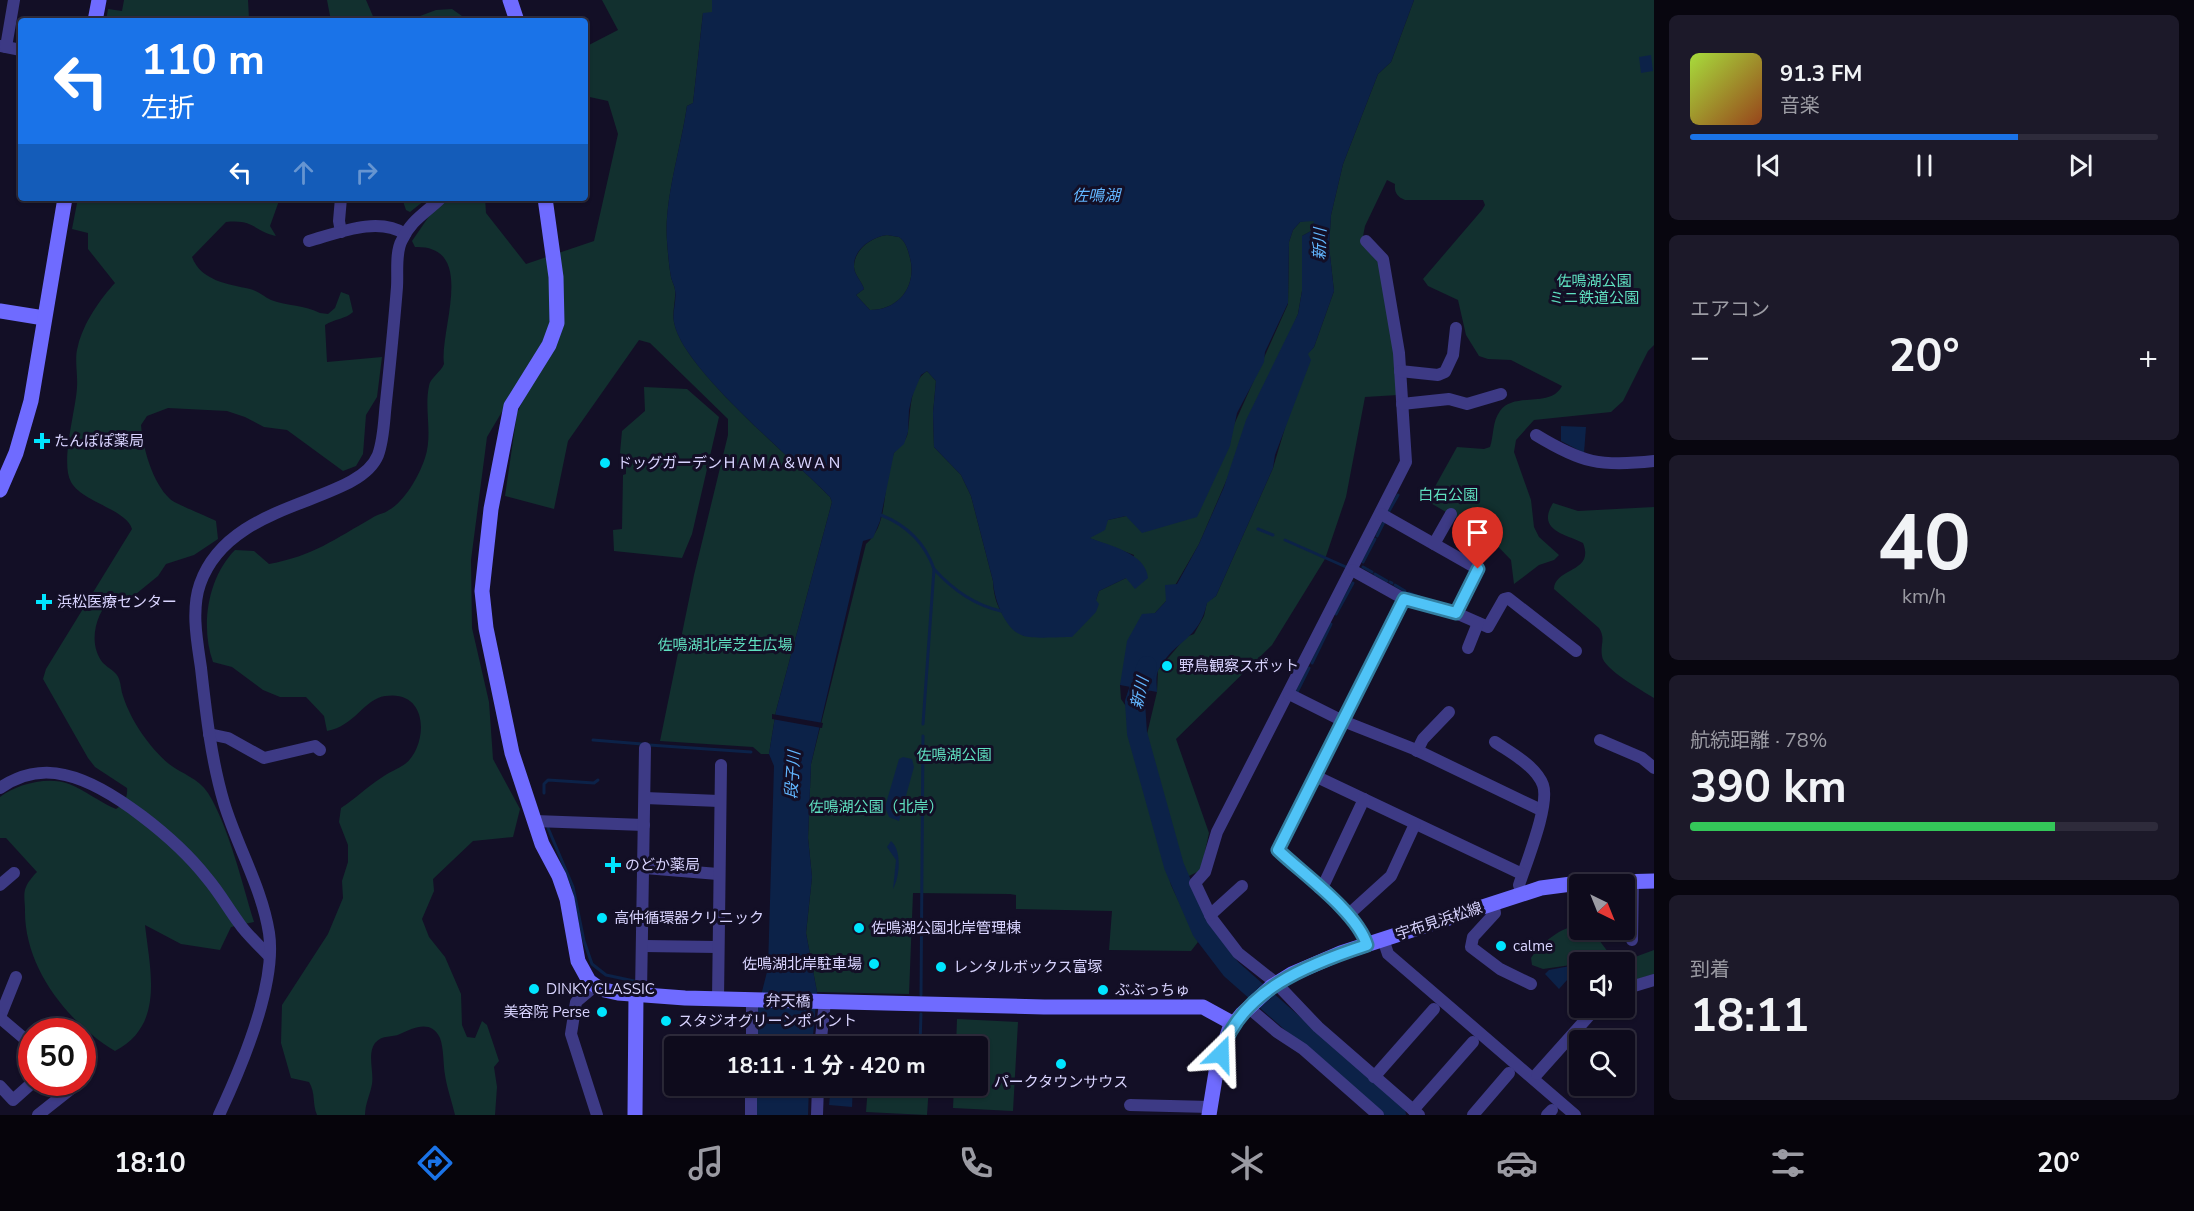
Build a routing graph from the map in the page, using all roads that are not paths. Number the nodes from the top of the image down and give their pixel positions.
1 (14, 0) edge
2 (99, 0) edge
3 (96, 18) edge
4 (3, 47) edge
5 (18, 50) edge
6 (64, 201) edge
7 (341, 201) edge
8 (437, 201) edge
9 (545, 201) edge
10 (341, 232) junction
11 (405, 234) junction
12 (309, 241) dead end
13 (1366, 241) dead end
14 (0, 311) edge
15 (44, 318) junction
16 (1456, 328) dead end
17 (1400, 370) junction
18 (1501, 394) dead end
19 (1402, 404) junction
20 (1545, 435) dead end
21 (1654, 461) edge
22 (0, 490) edge
23 (1381, 514) junction
24 (1451, 514) dead end
25 (1434, 544) junction
26 (1352, 570) junction
27 (1404, 599) junction
28 (1456, 613) junction
29 (1478, 622) junction
30 (1468, 648) dead end
31 (1576, 651) dead end
32 (1289, 694) junction
33 (1449, 712) dead end
34 (1343, 721) junction
35 (209, 734) junction
36 (1600, 740) dead end
37 (1495, 742) dead end
38 (645, 748) dead end
39 (320, 750) dead end
40 (1418, 751) junction
41 (721, 765) dead end
42 (1654, 768) edge
43 (1315, 776) junction
44 (0, 788) edge
45 (645, 798) junction
46 (1364, 799) junction
47 (719, 801) junction
48 (1541, 810) junction
49 (544, 821) junction
50 (1415, 824) junction
51 (644, 825) junction
52 (645, 868) junction
53 (14, 873) dead end
54 (718, 874) junction
55 (1522, 874) junction
56 (1635, 881) edge
57 (1654, 881) edge
58 (1569, 884) edge
59 (0, 885) edge
60 (1242, 886) dead end
61 (1319, 888) junction
62 (1522, 894) junction
63 (1493, 903) junction
64 (1210, 915) junction
65 (1348, 915) junction
66 (1383, 939) junction
67 (1367, 945) junction
68 (644, 946) junction
69 (717, 947) junction
70 (269, 956) junction
71 (16, 977) dead end
72 (1654, 980) edge
73 (1530, 984) dead end
74 (1274, 985) junction
75 (595, 986) junction
76 (1635, 986) edge
77 (640, 988) junction
78 (718, 999) junction
79 (754, 1000) junction
80 (822, 1001) junction
81 (1251, 1006) junction
82 (1434, 1009) dead end
83 (0, 1018) edge
84 (1587, 1018) edge
85 (1234, 1024) junction
86 (18, 1033) edge
87 (752, 1036) edge
88 (820, 1036) edge
89 (1473, 1042) dead end
90 (1509, 1073) dead end
91 (1538, 1074) dead end
92 (1374, 1077) junction
93 (0, 1086) edge
94 (18, 1096) edge
95 (62, 1096) edge
96 (752, 1096) edge
97 (818, 1096) edge
98 (1130, 1105) dead end
99 (1210, 1111) edge
100 (1416, 1113) edge
101 (38, 1115) edge
102 (219, 1115) edge
103 (597, 1115) edge
104 (635, 1115) edge
105 (751, 1115) edge
106 (817, 1115) edge
107 (1378, 1115) edge
108 (1473, 1115) edge
109 (1575, 1115) edge

1 - 4 street
2 - 3 street
4 - 5 street
6 - 15 street
7 - 10 street
8 - 11 street
9 - 49 street
10 - 11 street
10 - 12 street
11 - 35 street
13 - 17 street
14 - 15 street
15 - 22 street
16 - 17 street
17 - 19 street
18 - 19 street
19 - 23 street
20 - 21 street
23 - 25 street
23 - 26 street
24 - 25 street
25 - 28 street
26 - 27 street
26 - 32 street
27 - 28 street
27 - 34 street
28 - 29 street
29 - 30 street
29 - 31 street
32 - 34 street
32 - 64 street
33 - 40 street
34 - 40 street
34 - 43 street
35 - 39 street
35 - 70 street
36 - 42 street
37 - 48 street
38 - 45 street
40 - 48 street
41 - 47 street
43 - 46 street
43 - 61 street
44 - 70 street
45 - 47 street
45 - 51 street
46 - 50 street
46 - 61 street
47 - 54 street
48 - 55 street
49 - 51 street
49 - 75 street
50 - 55 street
50 - 65 street
51 - 52 street
52 - 54 street
52 - 68 street
53 - 59 street
54 - 69 street
55 - 62 street
56 - 57 street, 宇布見浜松線
58 - 62 street, 宇布見浜松線
60 - 64 street
61 - 65 street
62 - 63 street, 宇布見浜松線
63 - 66 street, 宇布見浜松線
63 - 73 street
64 - 74 street
65 - 67 street
66 - 67 street, 宇布見浜松線
66 - 109 street
67 - 74 street, 宇布見浜松線
68 - 69 street
68 - 77 street
69 - 78 street
70 - 102 street
71 - 83 street
72 - 76 street
74 - 81 street, 宇布見浜松線
74 - 92 street
75 - 77 street, 弁天橋
75 - 103 street
77 - 78 street, 弁天橋
77 - 104 street
78 - 79 street, 弁天橋
79 - 80 street, 弁天橋
79 - 87 street
80 - 85 street, 弁天橋
80 - 88 street
81 - 85 street, 宇布見浜松線
81 - 107 street
82 - 92 street
83 - 86 street
84 - 91 street
85 - 99 street, 宇布見浜松線
89 - 100 street
90 - 108 street
92 - 100 street
93 - 94 street
95 - 101 street
96 - 105 street
97 - 106 street
98 - 99 street

